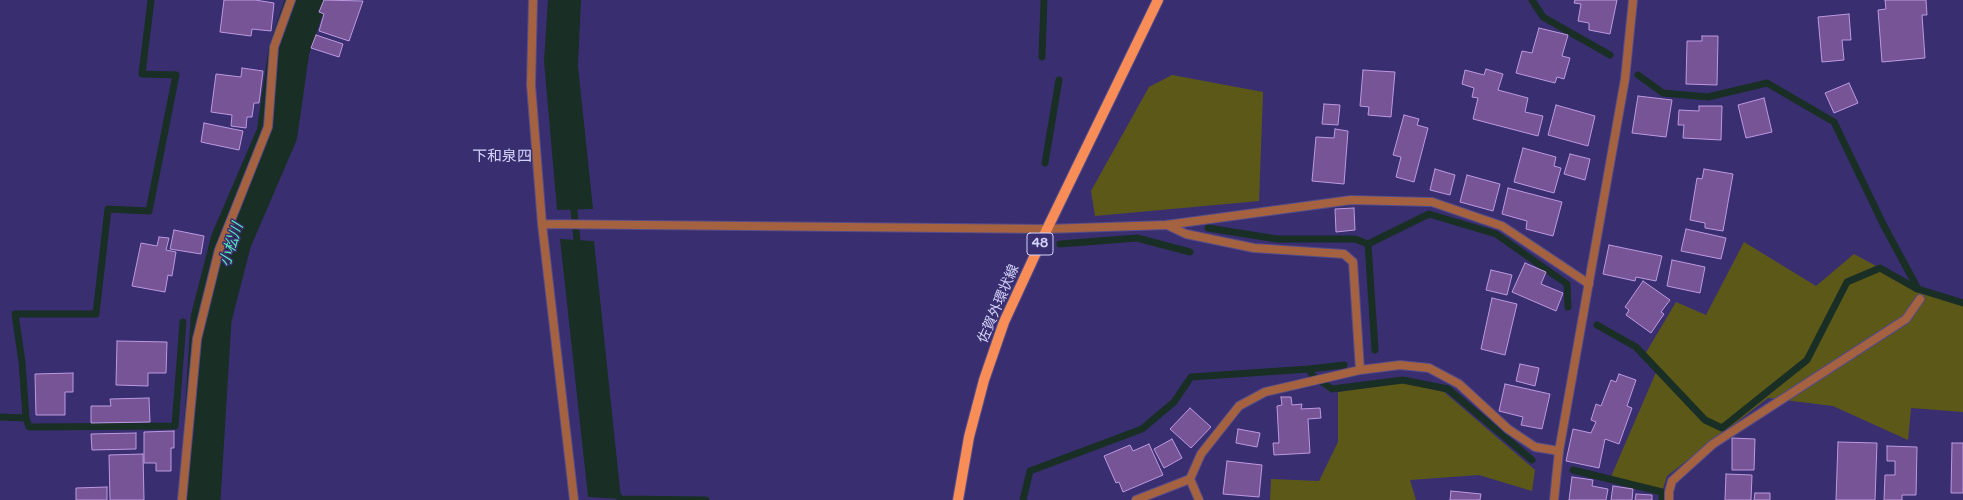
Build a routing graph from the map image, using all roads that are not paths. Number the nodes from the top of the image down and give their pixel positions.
1 (291, 0) edge
2 (533, 0) edge
3 (1158, 0) edge
4 (1633, 0) edge
5 (542, 224) junction
6 (1166, 225) junction
7 (1047, 229) junction
8 (1589, 284) junction
9 (1920, 299) dead end
10 (1360, 370) junction
11 (1559, 451) junction
12 (1190, 478) junction
13 (182, 500) edge
14 (574, 500) edge
15 (958, 500) edge
16 (1136, 500) edge
17 (1199, 500) edge
18 (1554, 500) edge
19 (1669, 500) edge

1 - 13 street
2 - 5 street
3 - 7 main road, 佐賀外環状線 / 48
4 - 8 street
5 - 7 street
5 - 14 street
6 - 7 street
6 - 8 street
6 - 10 street
7 - 15 main road, 佐賀外環状線 / 48
8 - 11 street
9 - 19 street
10 - 11 street
10 - 12 street
11 - 18 street
12 - 16 street
12 - 17 street

